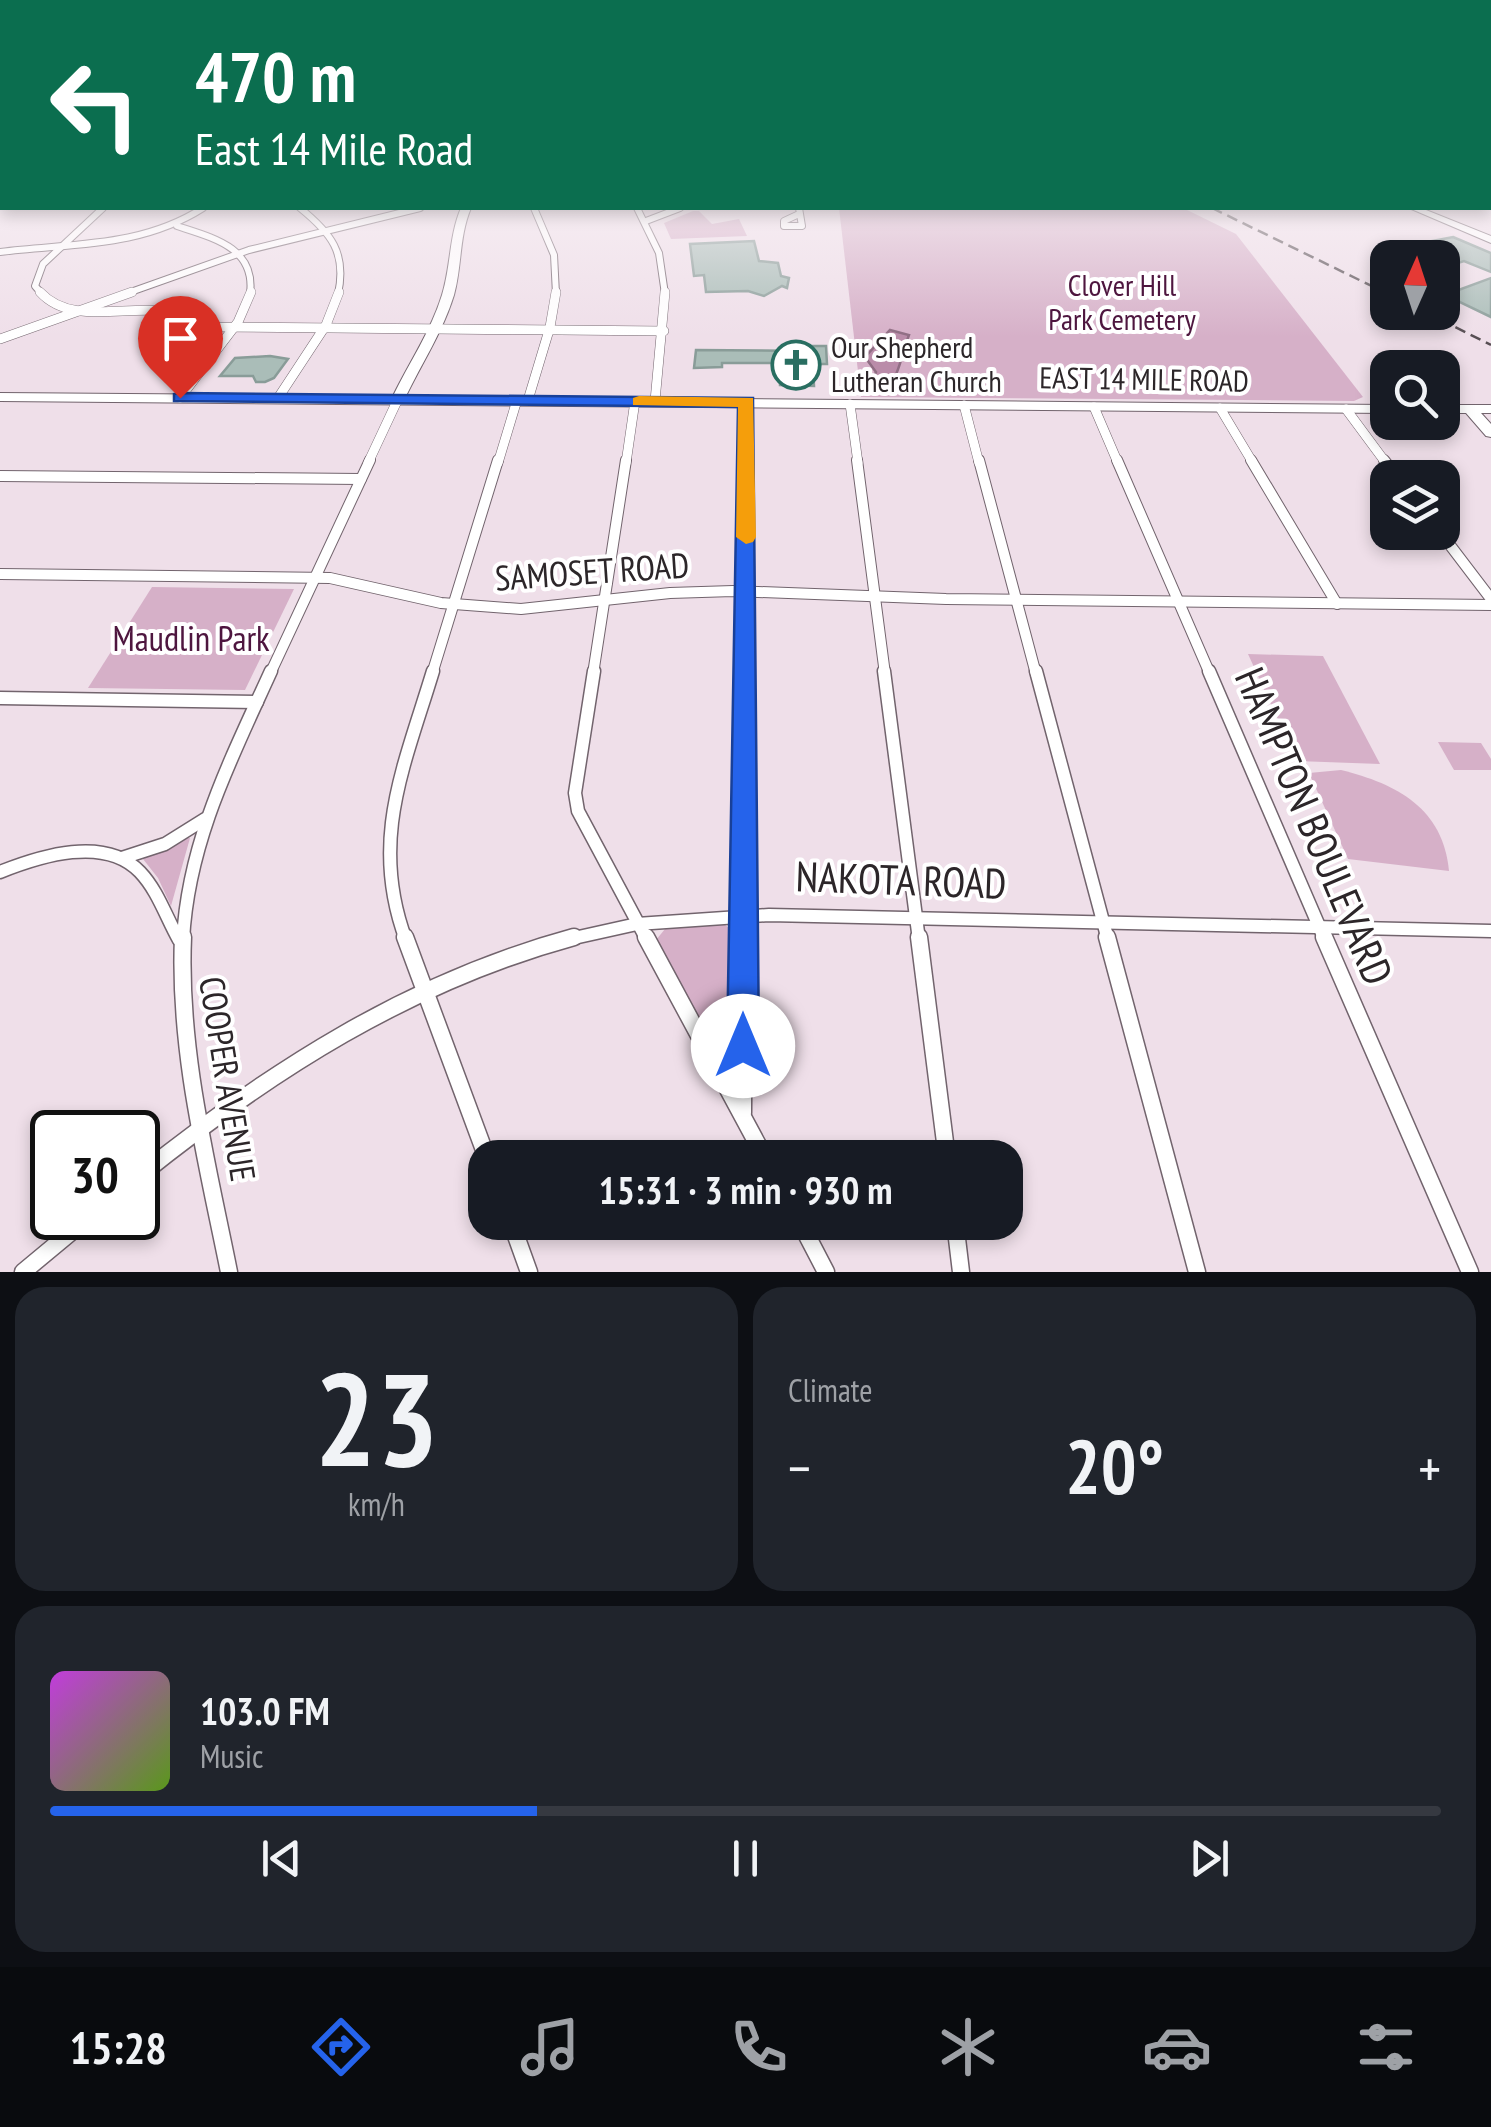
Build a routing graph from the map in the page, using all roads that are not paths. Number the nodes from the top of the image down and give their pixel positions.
1 (92, 218) edge
2 (188, 218) edge
3 (314, 218) edge
4 (375, 218) edge
5 (462, 218) edge
6 (541, 218) edge
7 (651, 218) edge
8 (1439, 218) edge
9 (646, 220) joint
10 (177, 226) junction
11 (328, 229) junction
12 (1491, 240) edge
13 (62, 246) junction
14 (0, 252) edge
15 (241, 253) junction
16 (87, 310) junction
17 (233, 328) junction
18 (322, 328) junction
19 (432, 330) junction
20 (550, 330) junction
21 (664, 332) junction
22 (0, 339) edge
23 (0, 397) edge
24 (180, 398) junction
25 (278, 398) junction
26 (398, 399) junction
27 (522, 400) junction
28 (635, 401) junction
29 (654, 402) junction
30 (747, 402) junction
31 (850, 404) junction
32 (964, 405) junction
33 (1094, 407) junction
34 (1220, 408) junction
35 (1346, 409) junction
36 (1370, 409) edge
37 (1460, 409) edge
38 (1470, 409) junction
39 (1491, 409) edge
40 (1491, 432) edge
41 (1384, 460) edge
42 (0, 476) edge
43 (360, 479) junction
44 (1453, 550) edge
45 (0, 574) edge
46 (314, 578) junction
47 (746, 592) junction
48 (875, 595) junction
49 (1017, 600) junction
50 (603, 602) junction
51 (1179, 602) junction
52 (1491, 602) edge
53 (1337, 604) junction
54 (453, 605) junction
55 (0, 698) edge
56 (257, 702) junction
57 (205, 819) junction
58 (122, 858) junction
59 (0, 872) edge
60 (743, 914) junction
61 (916, 919) junction
62 (1104, 923) junction
63 (637, 924) junction
64 (1320, 928) junction
65 (1491, 931) edge
66 (179, 940) junction
67 (424, 990) junction
68 (743, 1116) junction
69 (201, 1125) junction
70 (481, 1140) edge
71 (756, 1140) edge
72 (944, 1140) edge
73 (160, 1158) edge
74 (62, 1240) edge
75 (517, 1240) edge
76 (809, 1240) edge
77 (957, 1240) edge
78 (23, 1272) edge
79 (230, 1272) edge
80 (529, 1272) edge
81 (826, 1272) edge
82 (961, 1272) edge
83 (1197, 1272) edge
84 (1470, 1272) edge

1 - 13 street
2 - 10 street
3 - 11 street
4 - 11 street
5 - 19 main road
6 - 20 street
7 - 9 street
8 - 12 main road
9 - 21 street
10 - 13 street
10 - 15 street
11 - 15 street
11 - 18 street
13 - 14 street
13 - 16 street
15 - 16 street
15 - 17 street
16 - 17 street
16 - 22 street
17 - 18 street
17 - 24 street
18 - 19 street
18 - 25 street
19 - 20 street
19 - 26 main road
20 - 21 street
20 - 27 street
21 - 29 street
23 - 24 main road, EAST 14 MILE ROAD
24 - 25 main road, EAST 14 MILE ROAD
25 - 26 main road, EAST 14 MILE ROAD
26 - 27 main road, EAST 14 MILE ROAD
26 - 43 street, COOPER AVENUE
27 - 28 main road, EAST 14 MILE ROAD
27 - 54 street
28 - 29 main road, EAST 14 MILE ROAD
28 - 50 street
29 - 30 main road, EAST 14 MILE ROAD
30 - 31 main road, EAST 14 MILE ROAD
30 - 47 street
31 - 32 main road, EAST 14 MILE ROAD
31 - 48 street
32 - 33 main road, EAST 14 MILE ROAD
32 - 49 street
33 - 34 main road, EAST 14 MILE ROAD
33 - 51 street, HAMPTON BOULEVARD
34 - 35 main road, EAST 14 MILE ROAD
34 - 53 street
35 - 36 main road, EAST 14 MILE ROAD
35 - 41 street
37 - 38 main road
38 - 39 main road
38 - 40 main road
42 - 43 street
43 - 46 street, COOPER AVENUE
44 - 52 street
45 - 46 street, SAMOSET ROAD
46 - 54 street, SAMOSET ROAD
46 - 56 street, COOPER AVENUE
47 - 48 street, SAMOSET ROAD
47 - 50 street, SAMOSET ROAD
47 - 60 street
48 - 49 street, SAMOSET ROAD
48 - 61 street
49 - 51 street, SAMOSET ROAD
49 - 62 street
50 - 54 street, SAMOSET ROAD
50 - 63 street
51 - 53 street, SAMOSET ROAD
51 - 64 street, HAMPTON BOULEVARD
52 - 53 street, SAMOSET ROAD
54 - 67 street
55 - 56 street
56 - 57 street, COOPER AVENUE
57 - 58 street
57 - 66 street, COOPER AVENUE
58 - 59 street
58 - 66 street
60 - 61 street, NAKOTA ROAD
60 - 63 street, NAKOTA ROAD
60 - 68 street
61 - 62 street, NAKOTA ROAD
61 - 72 street
62 - 64 street, NAKOTA ROAD
62 - 83 street
63 - 67 street, NAKOTA ROAD
63 - 68 street
64 - 65 street, NAKOTA ROAD
64 - 84 street, HAMPTON BOULEVARD
66 - 69 street, COOPER AVENUE
67 - 69 street, NAKOTA ROAD
67 - 70 street
68 - 71 street
69 - 73 street, NAKOTA ROAD
69 - 79 street, COOPER AVENUE
74 - 78 street
75 - 80 street
76 - 81 street
77 - 82 street

